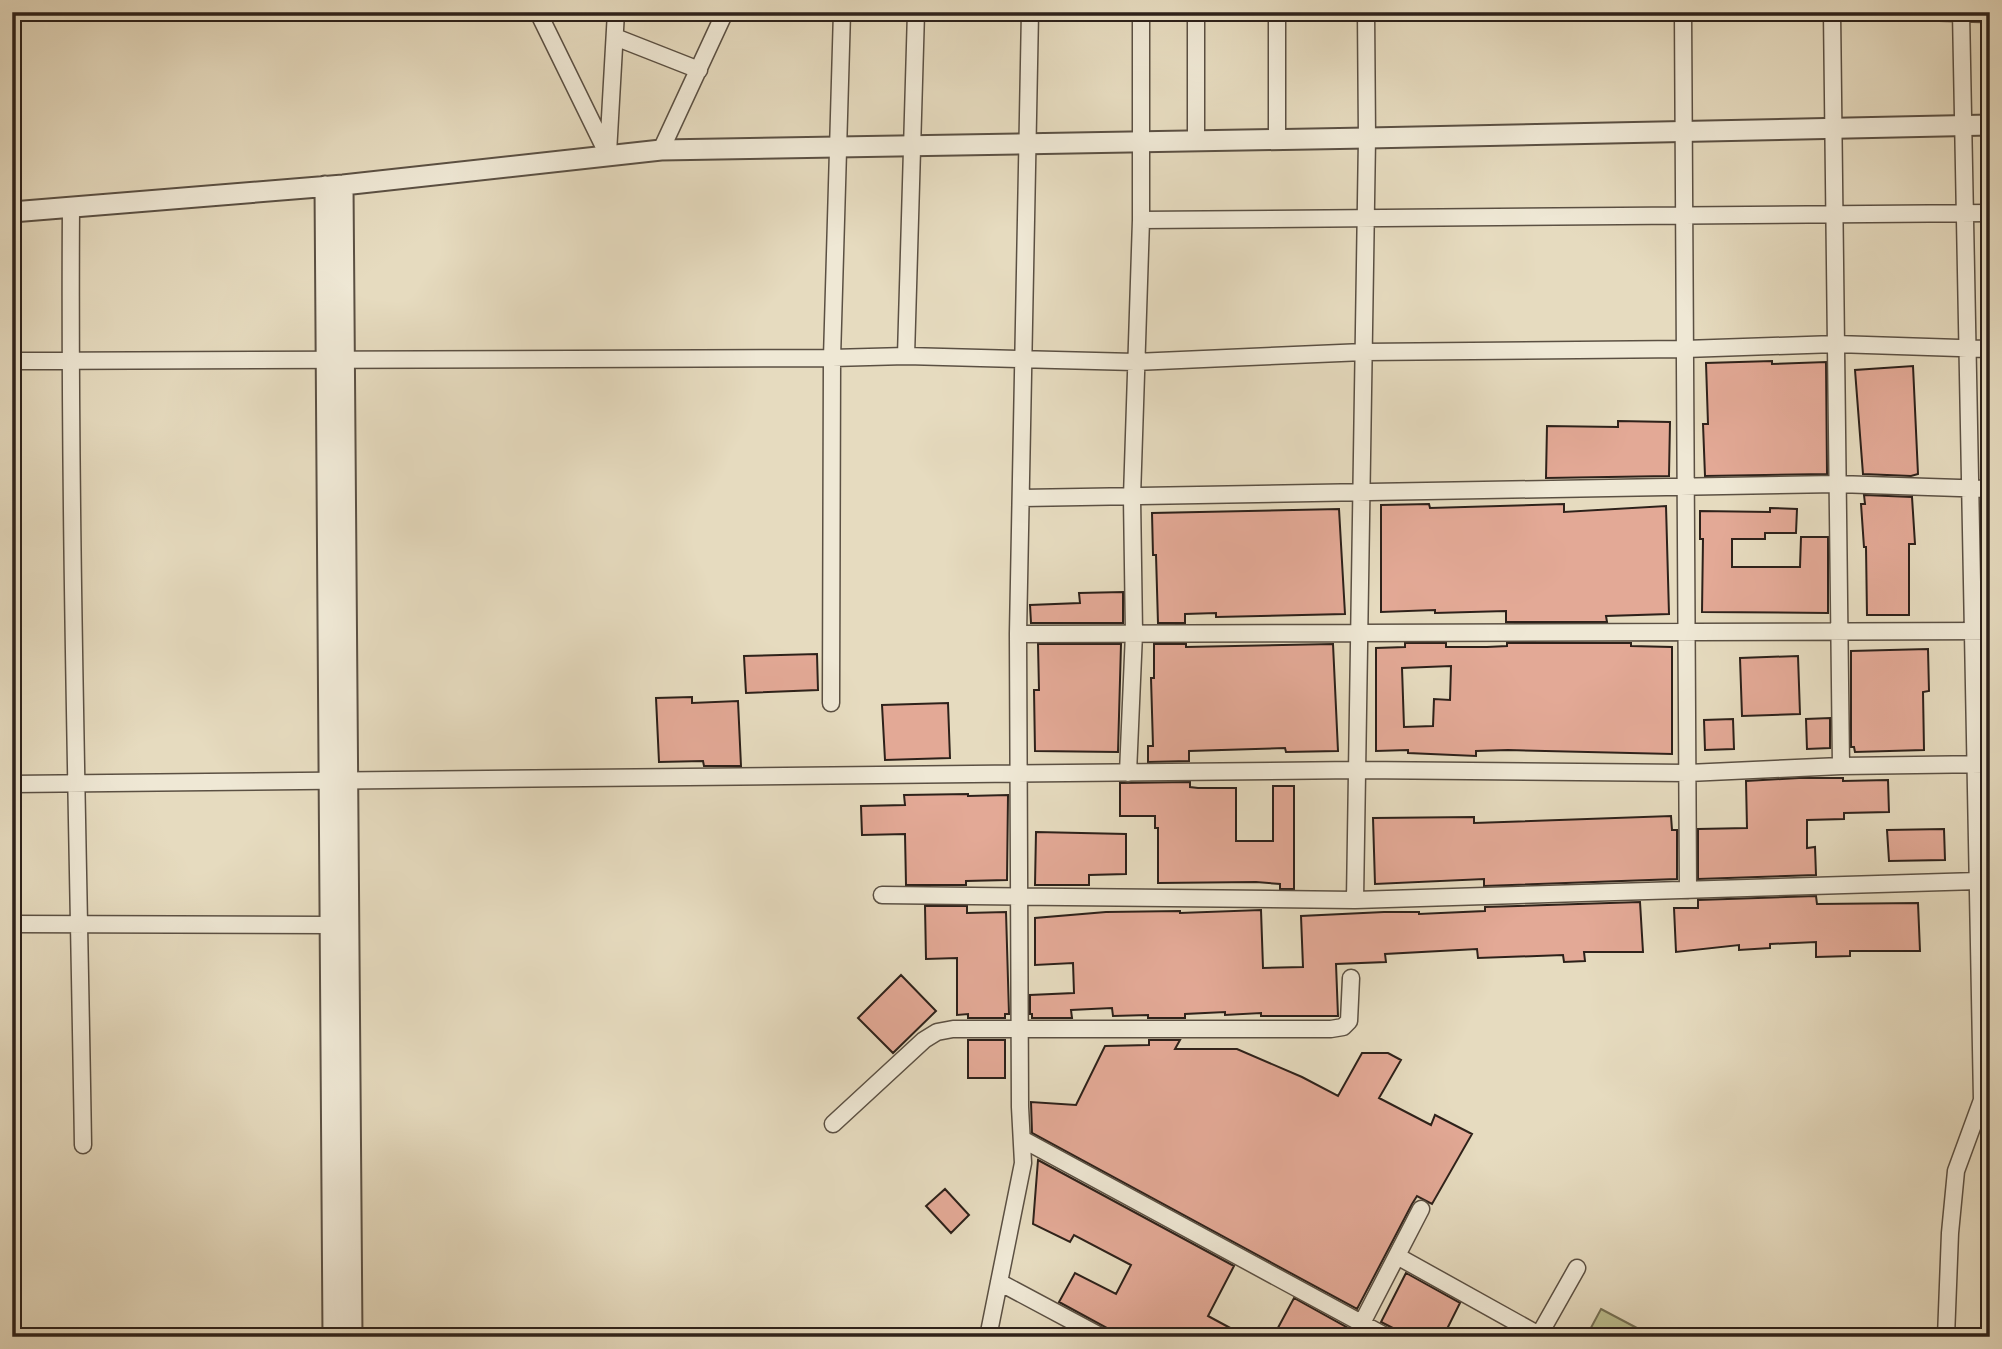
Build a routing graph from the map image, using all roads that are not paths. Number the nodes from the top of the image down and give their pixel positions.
1 (538, 12) edge
2 (616, 12) edge
3 (725, 12) edge
4 (842, 12) edge
5 (916, 12) edge
6 (1030, 12) edge
7 (1141, 12) edge
8 (1196, 12) edge
9 (1277, 12) edge
10 (1366, 12) edge
11 (1683, 12) edge
12 (1832, 12) edge
13 (1923, 12) edge
14 (1961, 13) edge
15 (1990, 14) edge
16 (615, 37) junction
17 (699, 69) junction
18 (1963, 125) junction
19 (1990, 125) edge
20 (1834, 128) junction
21 (1684, 131) junction
22 (1367, 138) junction
23 (1277, 140) junction
24 (1196, 141) junction
25 (1140, 142) junction
26 (1028, 144) junction
27 (913, 146) junction
28 (836, 147) junction
29 (661, 150) junction
30 (608, 155) junction
31 (334, 186) junction
32 (71, 206) junction
33 (12, 212) edge
34 (1965, 212) junction
35 (1990, 213) edge
36 (1835, 214) junction
37 (1684, 215) junction
38 (1366, 218) junction
39 (1141, 220) junction
40 (1836, 344) junction
41 (1685, 349) junction
42 (1968, 349) junction
43 (1990, 349) edge
44 (1364, 352) junction
45 (906, 356) junction
46 (832, 358) junction
47 (1023, 359) junction
48 (335, 360) junction
49 (70, 361) junction
50 (12, 362) edge
51 (1135, 362) junction
52 (1838, 484) junction
53 (1686, 488) junction
54 (1970, 489) junction
55 (1990, 489) edge
56 (1362, 493) junction
57 (1132, 497) junction
58 (1022, 498) junction
59 (1839, 631) junction
60 (1973, 631) junction
61 (1990, 631) edge
62 (1687, 632) junction
63 (1359, 633) junction
64 (1018, 634) junction
65 (1134, 634) junction
66 (831, 703) dead end
67 (1983, 764) edge
68 (1841, 766) junction
69 (1357, 770) junction
70 (1128, 773) junction
71 (1688, 773) junction
72 (1018, 774) junction
73 (338, 781) junction
74 (75, 783) junction
75 (12, 784) edge
76 (1978, 881) junction
77 (1688, 890) junction
78 (882, 895) dead end
79 (1021, 898) junction
80 (1355, 900) junction
81 (79, 924) junction
82 (12, 925) edge
83 (330, 925) junction
84 (1351, 978) dead end
85 (1021, 1028) junction
86 (1986, 1104) edge
87 (833, 1124) dead end
88 (1021, 1139) junction
89 (83, 1145) dead end
90 (1421, 1209) dead end
91 (1397, 1256) junction
92 (1577, 1268) dead end
93 (999, 1282) junction
94 (1362, 1323) junction
95 (1538, 1336) edge
96 (332, 1337) edge
97 (352, 1337) edge
98 (988, 1337) edge
99 (1102, 1337) edge
100 (1387, 1337) edge
101 (1946, 1337) edge

1 - 30 street
2 - 16 street
3 - 17 street
4 - 28 street
5 - 27 street
6 - 26 street
7 - 25 street
8 - 24 street
9 - 23 street
10 - 22 street
11 - 21 street
12 - 20 street
13 - 14 street
14 - 15 street
14 - 18 street
16 - 17 street
16 - 30 street
17 - 29 street
18 - 19 street
18 - 20 street
18 - 34 street
20 - 21 street
20 - 36 street
21 - 22 street
21 - 37 street
22 - 23 street
22 - 38 street
23 - 24 street
24 - 25 street
25 - 26 street
25 - 39 street
26 - 27 street
26 - 47 street
27 - 28 street
27 - 45 street
28 - 29 street
28 - 46 street
29 - 30 street
30 - 31 street
31 - 32 street
31 - 48 street
32 - 33 street
32 - 49 street
34 - 35 street
34 - 36 street
34 - 42 street
36 - 37 street
36 - 40 street
37 - 38 street
37 - 41 street
38 - 39 street
38 - 44 street
39 - 51 street
40 - 41 street
40 - 42 street
40 - 52 street
41 - 44 street
41 - 53 street
42 - 43 street
42 - 54 street
44 - 51 street
44 - 56 street
45 - 46 street
45 - 47 street
46 - 48 street
46 - 66 street
47 - 51 street
47 - 58 street
48 - 49 street
48 - 73 street
49 - 50 street
49 - 74 street
51 - 57 street
52 - 53 street
52 - 54 street
52 - 59 street
53 - 56 street
53 - 62 street
54 - 55 street
54 - 60 street
56 - 57 street
56 - 63 street
57 - 58 street
57 - 65 street
58 - 64 street
59 - 60 street
59 - 62 street
59 - 68 street
60 - 61 street
60 - 67 street
62 - 63 street
62 - 71 street
63 - 65 street
63 - 69 street
64 - 65 street
64 - 72 street
65 - 70 street
67 - 68 street
67 - 76 street
68 - 71 street
69 - 70 street
69 - 71 street
69 - 80 street
70 - 72 street
71 - 77 street
72 - 73 street
72 - 79 street
73 - 74 street
73 - 83 street
73 - 97 street
74 - 75 street
74 - 81 street
76 - 77 street
76 - 86 street
77 - 80 street
78 - 79 street
79 - 80 street
79 - 85 street
81 - 82 street
81 - 83 street
81 - 89 street
83 - 96 street
84 - 85 street
85 - 87 street
85 - 88 street
86 - 101 street
88 - 93 street
88 - 94 street
90 - 91 street
91 - 94 street
91 - 95 street
92 - 95 street
93 - 98 street
93 - 99 street
94 - 100 street

